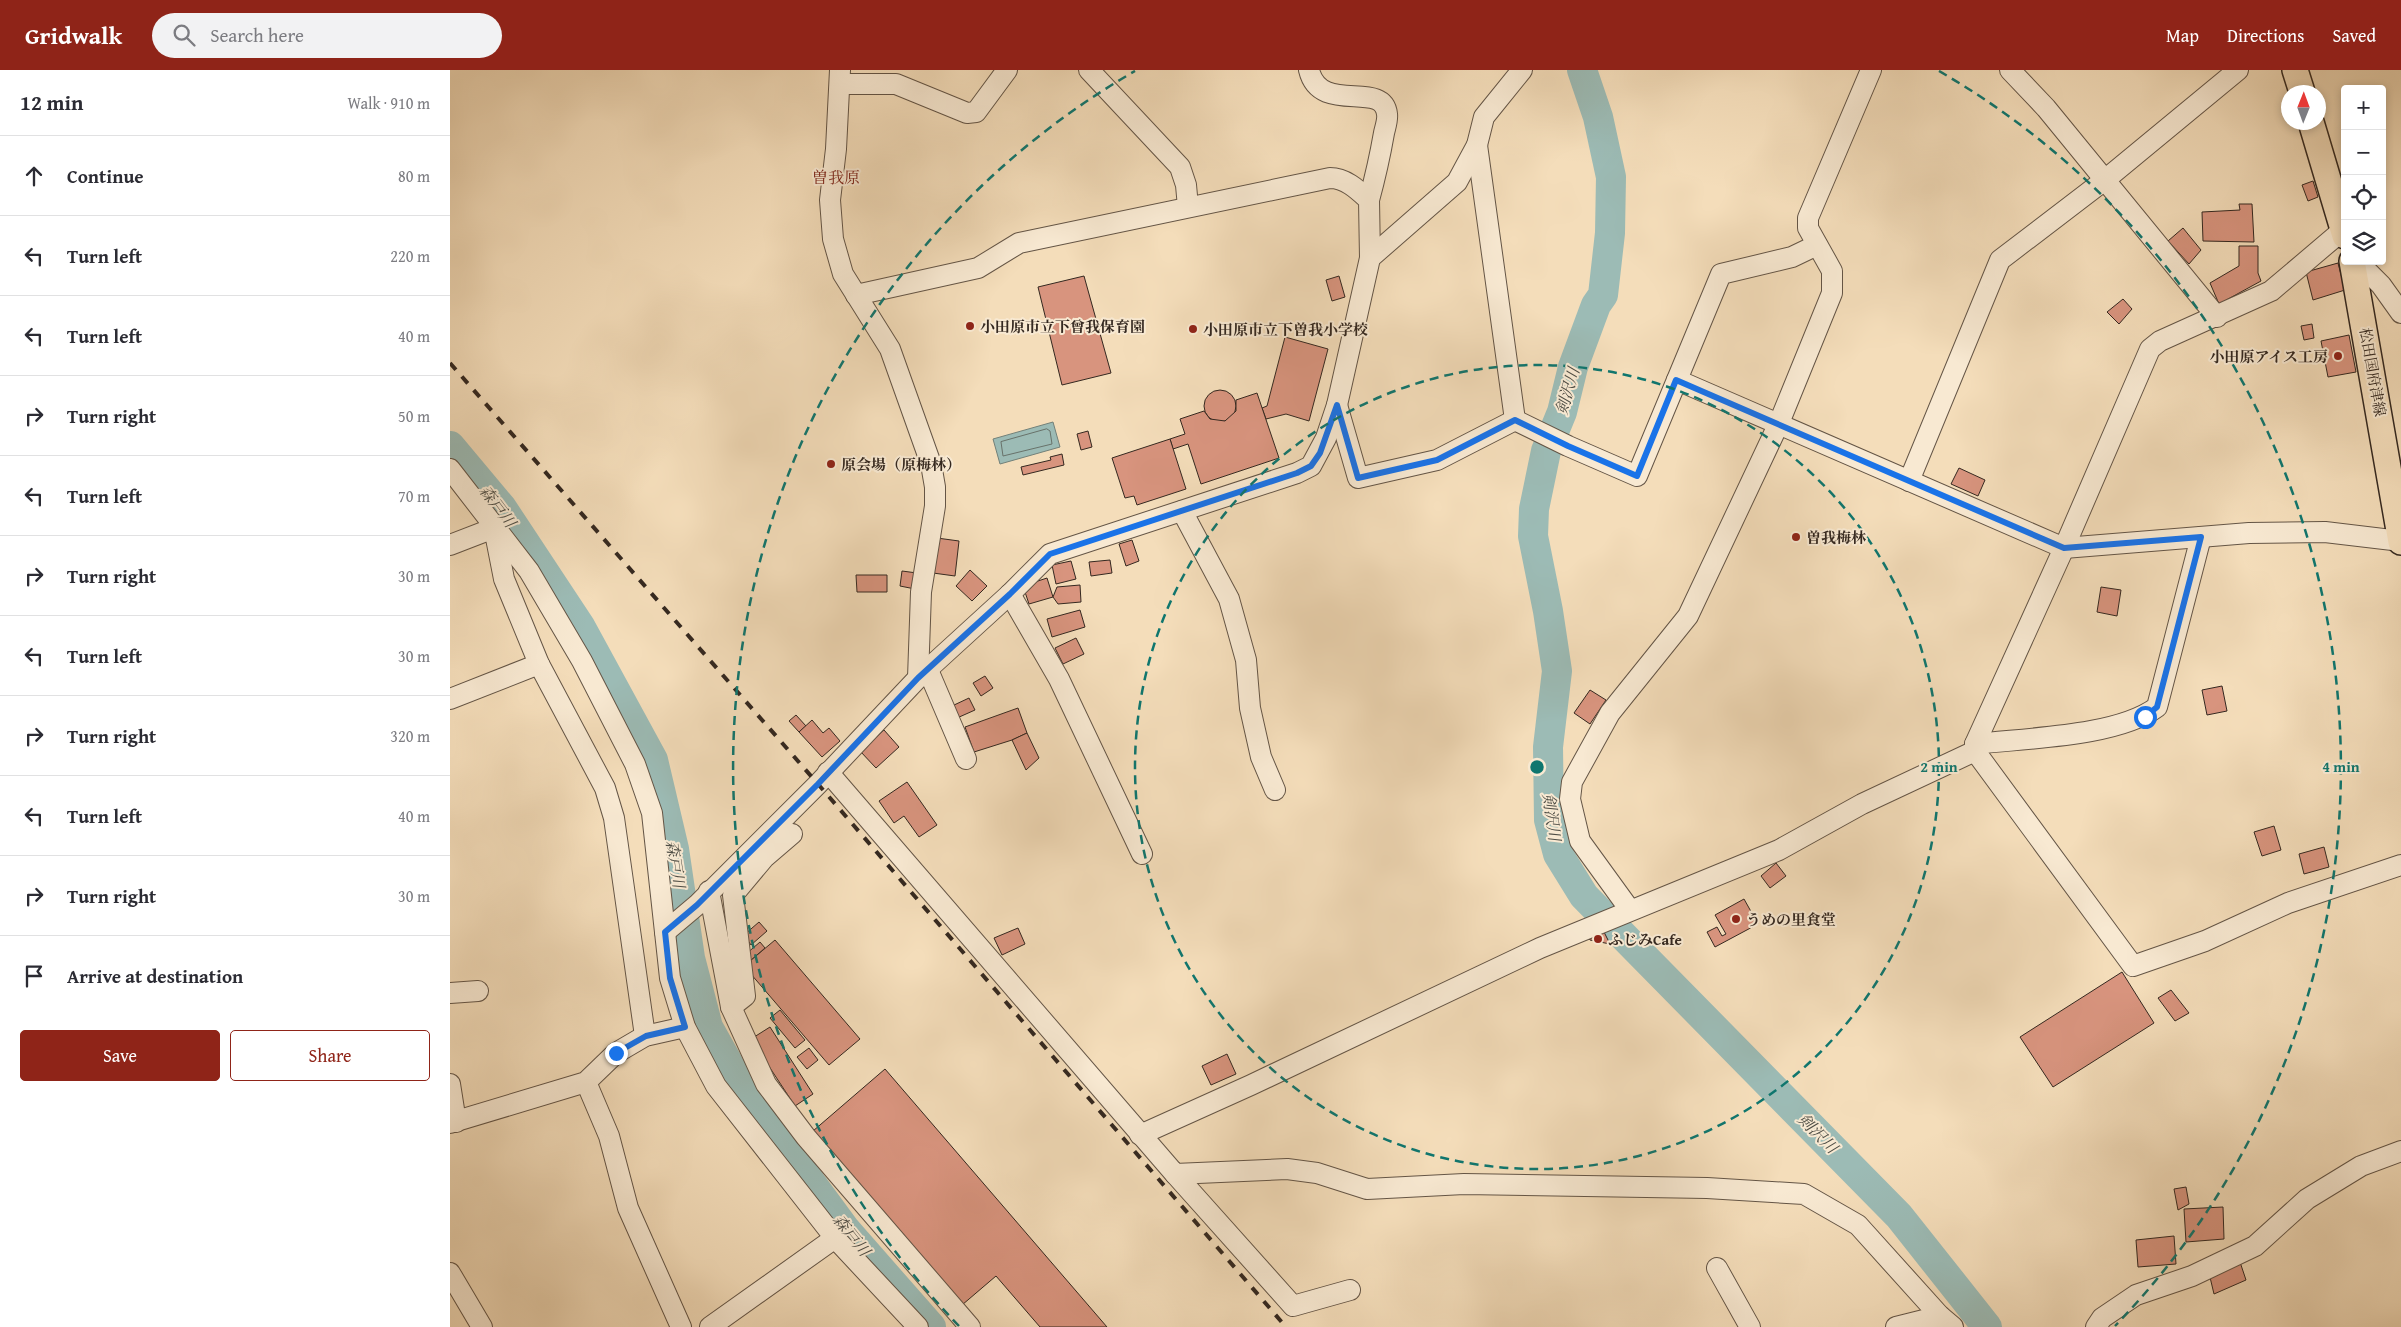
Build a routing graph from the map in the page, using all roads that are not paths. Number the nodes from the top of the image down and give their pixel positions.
1 (1007, 70) edge
2 (1089, 70) edge
3 (1309, 70) edge
4 (1522, 70) edge
5 (1872, 70) edge
6 (2010, 70) edge
7 (2238, 70) edge
8 (2296, 70) edge
9 (840, 77) edge
10 (2300, 85) edge
11 (2313, 130) edge
12 (1477, 145) junction
13 (2106, 179) junction
14 (1369, 200) junction
15 (1188, 207) junction
16 (2341, 223) edge
17 (2341, 235) edge
18 (1817, 245) junction
19 (1370, 258) junction
20 (2353, 265) edge
21 (2361, 265) edge
22 (856, 295) junction
23 (2401, 313) edge
24 (2217, 317) junction
25 (1676, 380) junction
26 (1337, 405) junction
27 (1515, 420) junction
28 (1779, 423) junction
29 (2401, 462) edge
30 (450, 469) edge
31 (1909, 481) junction
32 (2393, 492) junction
33 (1182, 511) junction
34 (494, 528) junction
35 (2201, 537) junction
36 (2401, 542) edge
37 (450, 545) edge
38 (2064, 548) junction
39 (1010, 594) junction
40 (539, 664) junction
41 (923, 674) junction
42 (450, 699) edge
43 (1975, 748) junction
44 (966, 759) dead end
45 (828, 772) junction
46 (1275, 790) dead end
47 (792, 834) dead end
48 (1142, 854) dead end
49 (2401, 865) edge
50 (703, 898) junction
51 (1626, 912) junction
52 (665, 932) junction
53 (478, 991) dead end
54 (450, 993) edge
55 (731, 1007) junction
56 (685, 1027) junction
57 (646, 1036) junction
58 (586, 1082) junction
59 (450, 1084) edge
60 (453, 1122) edge
61 (1140, 1135) junction
62 (2401, 1151) edge
63 (1175, 1174) junction
64 (833, 1236) junction
65 (1717, 1268) dead end
66 (450, 1273) edge
67 (1350, 1290) dead end
68 (888, 1297) junction
69 (1946, 1321) edge
70 (482, 1327) edge
71 (681, 1327) edge
72 (710, 1327) edge
73 (903, 1327) edge
74 (918, 1327) edge
75 (970, 1327) edge
76 (1750, 1327) edge
77 (1896, 1327) edge
78 (2096, 1327) edge

1 - 9 street
2 - 15 street
3 - 14 street
4 - 12 street
5 - 18 street
6 - 13 street
7 - 13 street
8 - 10 main road
9 - 22 street
11 - 16 main road
12 - 19 street
12 - 27 street
13 - 24 street
13 - 31 street
14 - 15 street
14 - 19 street
15 - 22 street
17 - 24 street
18 - 25 street
18 - 28 street
19 - 26 street
20 - 32 main road, 松田国府津線
21 - 23 street
22 - 41 street
24 - 38 street
25 - 27 street
25 - 28 street
26 - 27 street
26 - 33 street
28 - 31 street
28 - 51 street
29 - 32 street
30 - 34 street
31 - 38 street
32 - 36 main road, 松田国府津線
33 - 39 street
33 - 46 street
34 - 37 street
34 - 40 street
34 - 52 street
35 - 36 street
35 - 38 street
35 - 43 street
38 - 43 street
39 - 41 street
39 - 48 street
40 - 42 street
40 - 57 street
41 - 44 street
41 - 45 street
43 - 49 street
43 - 51 street
45 - 50 street
45 - 61 street
47 - 55 street
50 - 52 street
50 - 55 street
51 - 61 street
52 - 56 street
53 - 54 street
55 - 75 street
56 - 57 street
56 - 64 street
57 - 58 street
58 - 60 street
58 - 71 street
59 - 60 street
61 - 63 street
62 - 78 street
63 - 67 street
63 - 69 street
64 - 68 street
64 - 72 street
65 - 76 street
66 - 70 street
68 - 73 street
68 - 74 street
69 - 77 street

